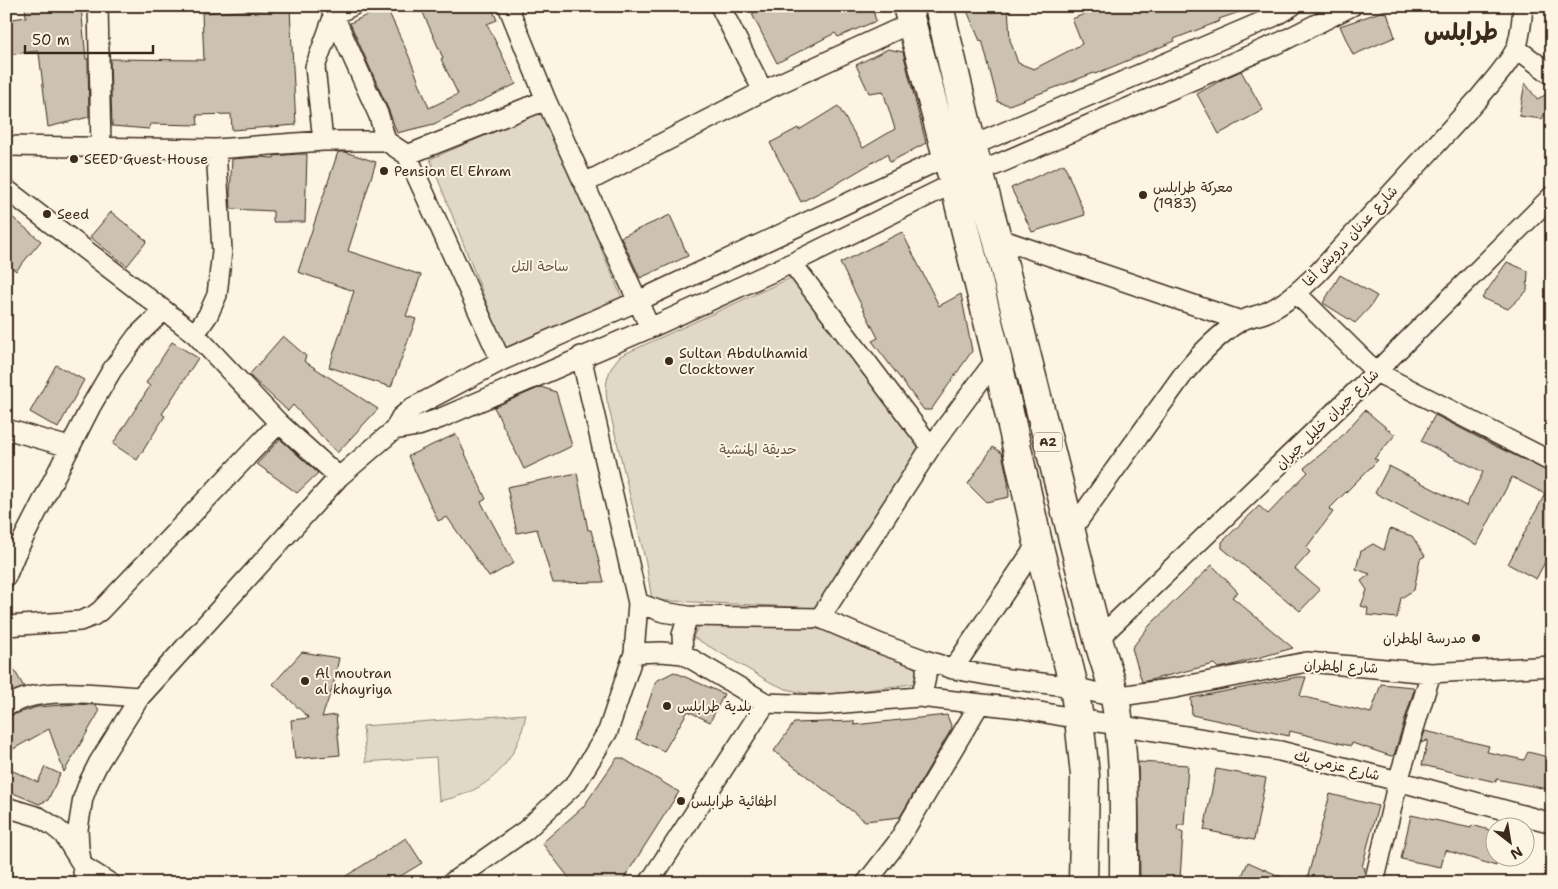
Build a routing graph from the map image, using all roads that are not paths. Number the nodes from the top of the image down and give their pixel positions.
1 (98, 6) edge
2 (352, 6) edge
3 (508, 6) edge
4 (720, 6) edge
5 (939, 6) edge
6 (1292, 6) edge
7 (1352, 6) edge
8 (1523, 6) edge
9 (332, 11) edge
10 (1271, 12) edge
11 (909, 14) edge
12 (1516, 48) junction
13 (1552, 75) edge
14 (762, 91) junction
15 (546, 100) junction
16 (323, 141) junction
17 (386, 141) junction
18 (6, 146) edge
19 (972, 146) junction
20 (102, 147) junction
21 (216, 149) junction
22 (408, 155) junction
23 (946, 157) junction
24 (979, 173) junction
25 (584, 183) junction
26 (954, 183) junction
27 (6, 189) edge
28 (1552, 196) edge
29 (997, 238) junction
30 (792, 263) junction
31 (1296, 294) junction
32 (638, 301) junction
33 (164, 310) junction
34 (1241, 321) junction
35 (650, 328) junction
36 (195, 334) junction
37 (581, 356) junction
38 (997, 358) junction
39 (501, 360) junction
40 (1376, 372) junction
41 (279, 423) junction
42 (6, 429) edge
43 (394, 430) junction
44 (931, 446) junction
45 (69, 447) junction
46 (1552, 462) edge
47 (339, 477) junction
48 (1070, 532) junction
49 (1038, 543) junction
50 (6, 577) edge
51 (638, 603) junction
52 (688, 616) junction
53 (820, 618) junction
54 (6, 626) edge
55 (1098, 639) junction
56 (634, 653) junction
57 (683, 654) junction
58 (925, 660) junction
59 (1552, 666) edge
60 (953, 669) junction
61 (1431, 673) junction
62 (1074, 687) junction
63 (140, 697) junction
64 (1114, 697) junction
65 (919, 698) junction
66 (766, 703) junction
67 (979, 705) junction
68 (6, 706) edge
69 (1079, 720) junction
70 (1118, 725) junction
71 (1398, 781) junction
72 (6, 806) edge
73 (1552, 823) edge
74 (84, 875) edge
75 (110, 883) edge
76 (451, 883) edge
77 (649, 883) edge
78 (866, 883) edge
79 (1083, 883) edge
80 (1124, 883) edge
81 (1374, 883) edge

1 - 20 street
2 - 9 street
3 - 15 street
4 - 14 street
5 - 19 highway, A2
6 - 10 street
7 - 24 street
8 - 12 street, شارع عدنان درويش أغا
9 - 16 street
9 - 17 street
10 - 19 street
11 - 14 street
11 - 23 highway, A2
12 - 13 street
12 - 31 street, شارع عدنان درويش أغا
14 - 25 street
15 - 22 street
15 - 25 street
16 - 17 street
16 - 21 street
17 - 22 street
18 - 20 street
19 - 23 street
19 - 24 highway, A2
20 - 21 street
21 - 36 street
22 - 39 street
23 - 26 highway, A2
23 - 32 street
24 - 26 street
24 - 29 highway, A2
25 - 32 street
26 - 30 street
26 - 38 highway, A2
27 - 33 street
28 - 40 street, شارع جبران خليل جبران
29 - 34 street
29 - 48 highway, A2
30 - 35 street
30 - 44 street
31 - 34 street, شارع عدنان درويش أغا
31 - 40 street
32 - 35 street
32 - 39 street
33 - 36 street
33 - 45 street
34 - 48 street, شارع عدنان درويش أغا
35 - 37 street
36 - 41 street
37 - 43 street
37 - 51 street
38 - 44 street
38 - 49 highway, A2
39 - 43 street
40 - 46 street
40 - 55 street, شارع جبران خليل جبران
41 - 47 street
41 - 54 street
42 - 45 street
43 - 47 street
44 - 53 street
45 - 50 street
47 - 63 street
48 - 55 highway, A2
49 - 60 street
49 - 62 highway, A2
51 - 52 street
51 - 56 street
52 - 53 street
52 - 57 street
53 - 58 street, شارع المطران
55 - 64 highway, A2
56 - 57 street
56 - 76 street
57 - 66 street
58 - 60 street, شارع المطران
58 - 65 street
59 - 61 street, شارع المطران
60 - 62 street, شارع المطران
61 - 64 street, شارع المطران
61 - 71 street
62 - 64 street, شارع المطران
62 - 69 highway, A2
63 - 68 street
63 - 74 street
64 - 70 highway, A2
65 - 66 street, شارع عزمي بك
65 - 67 street, شارع عزمي بك
66 - 77 street
67 - 69 street, شارع عزمي بك
67 - 78 street
69 - 70 street, شارع عزمي بك
69 - 79 highway, A2
70 - 71 street, شارع عزمي بك
70 - 80 highway, A2
71 - 73 street, شارع عزمي بك
71 - 81 street
72 - 74 street
74 - 75 street

